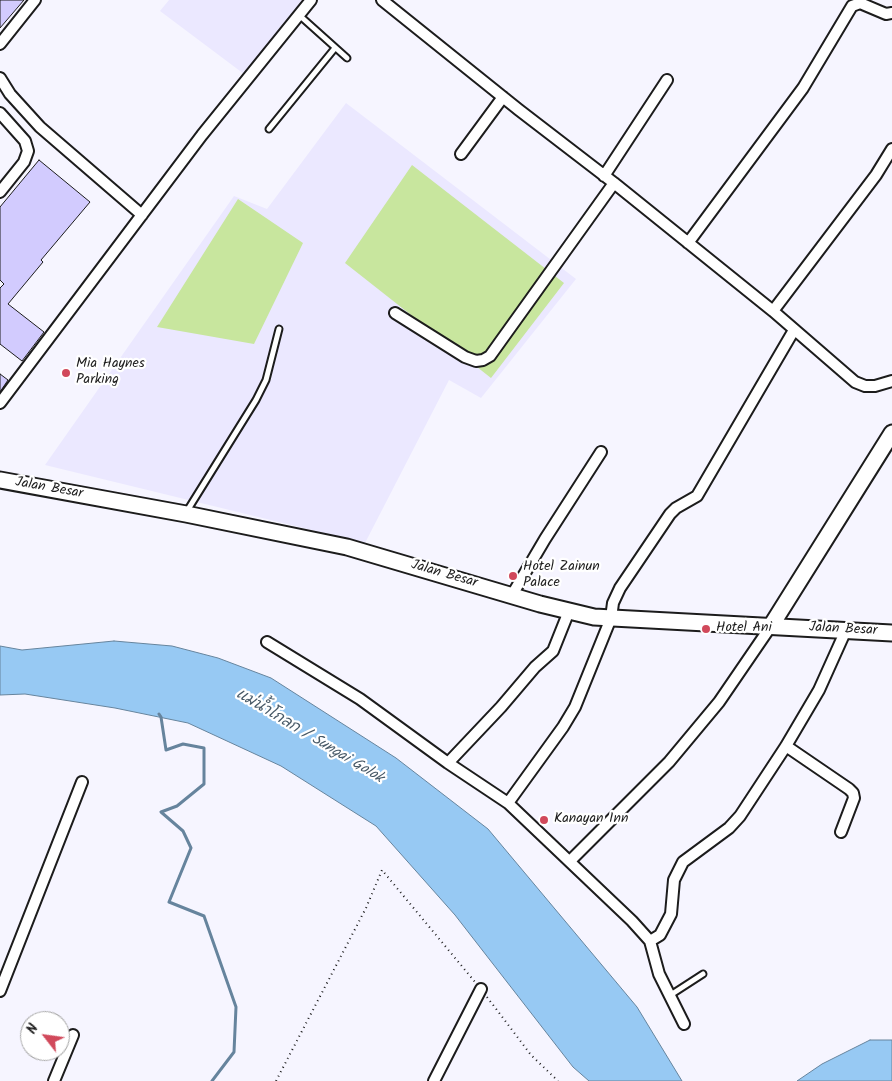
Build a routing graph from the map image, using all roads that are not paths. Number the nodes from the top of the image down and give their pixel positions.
1 (35, 0) edge
2 (311, 0) edge
3 (382, 0) edge
4 (892, 13) edge
5 (299, 15) junction
6 (0, 44) edge
7 (335, 48) junction
8 (347, 58) dead end
9 (0, 78) edge
10 (667, 80) dead end
11 (503, 97) junction
12 (0, 113) edge
13 (269, 129) dead end
14 (892, 149) edge
15 (461, 154) dead end
16 (604, 176) junction
17 (614, 183) junction
18 (0, 192) edge
19 (142, 215) junction
20 (688, 243) junction
21 (773, 311) junction
22 (395, 312) dead end
23 (279, 329) dead end
24 (794, 330) junction
25 (892, 381) edge
26 (0, 403) edge
27 (892, 433) edge
28 (601, 452) dead end
29 (0, 480) edge
30 (186, 514) junction
31 (512, 595) junction
32 (569, 611) junction
33 (610, 618) junction
34 (771, 626) junction
35 (846, 630) junction
36 (892, 633) edge
37 (267, 642) dead end
38 (786, 746) junction
39 (448, 763) junction
40 (82, 782) dead end
41 (508, 803) junction
42 (841, 832) dead end
43 (570, 861) junction
44 (650, 941) junction
45 (704, 974) dead end
46 (481, 989) road end
47 (0, 991) edge
48 (669, 997) junction
49 (684, 1024) dead end
50 (73, 1035) dead end
51 (54, 1081) edge
52 (434, 1081) edge

1 - 6 street
2 - 5 street
3 - 11 street
4 - 20 street
5 - 7 lane
5 - 19 street
7 - 8 lane
7 - 13 lane
9 - 19 street
10 - 16 street
11 - 15 street
11 - 16 street
12 - 18 street
14 - 21 street
16 - 17 street
17 - 20 street
17 - 22 street
19 - 26 street
20 - 21 street
21 - 24 street
23 - 30 lane
24 - 25 street
24 - 33 street
27 - 34 main road
28 - 31 street
29 - 30 main road, Jalan Besar
30 - 31 main road, Jalan Besar
31 - 32 main road, Jalan Besar
32 - 33 main road, Jalan Besar
32 - 39 street
33 - 34 main road, Jalan Besar
33 - 41 street
34 - 35 main road, Jalan Besar
34 - 43 street
35 - 36 main road, Jalan Besar
35 - 38 street
37 - 39 street
38 - 42 street
38 - 44 street
39 - 41 street
40 - 47 street
41 - 43 street
43 - 44 street
44 - 48 street
45 - 48 lane
46 - 52 street
48 - 49 street
50 - 51 street

